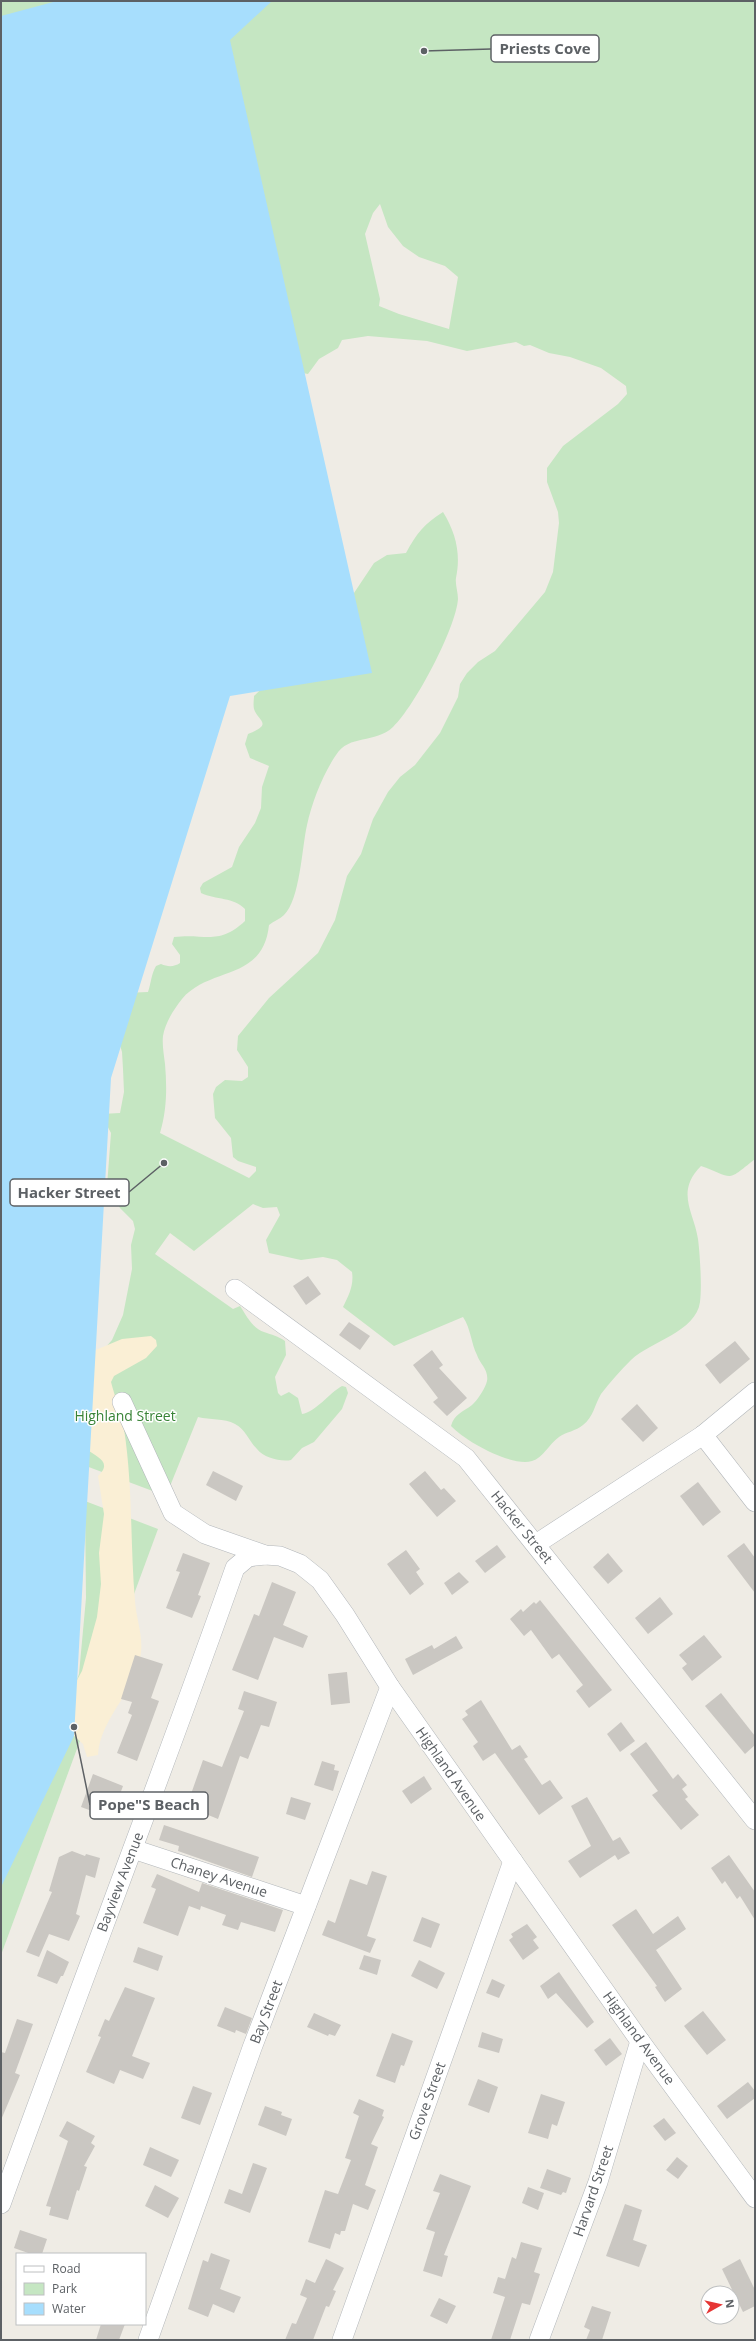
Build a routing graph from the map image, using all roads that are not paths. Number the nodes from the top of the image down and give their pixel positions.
1 (235, 1288) dead end
2 (755, 1392) edge
3 (122, 1402) dead end
4 (703, 1435) junction
5 (755, 1502) edge
6 (536, 1544) junction
7 (265, 1555) junction
8 (390, 1687) junction
9 (755, 1820) edge
10 (132, 1849) junction
11 (513, 1862) junction
12 (306, 1906) junction
13 (640, 2041) junction
14 (755, 2198) edge
15 (1, 2204) edge
16 (148, 2340) edge
17 (342, 2340) edge
18 (539, 2340) edge

1 - 6 street, Hacker Street
2 - 4 street
3 - 7 street, Highland Avenue
4 - 5 street
4 - 6 street
6 - 9 street, Hacker Street
7 - 8 street, Highland Avenue
7 - 10 street, Bayview Avenue
8 - 11 street, Highland Avenue
8 - 12 street, Bay Street
10 - 12 street, Chaney Avenue
10 - 15 street, Bayview Avenue
11 - 13 street, Highland Avenue
11 - 17 street, Grove Street
12 - 16 street, Bay Street
13 - 14 street, Highland Avenue
13 - 18 street, Harvard Street

